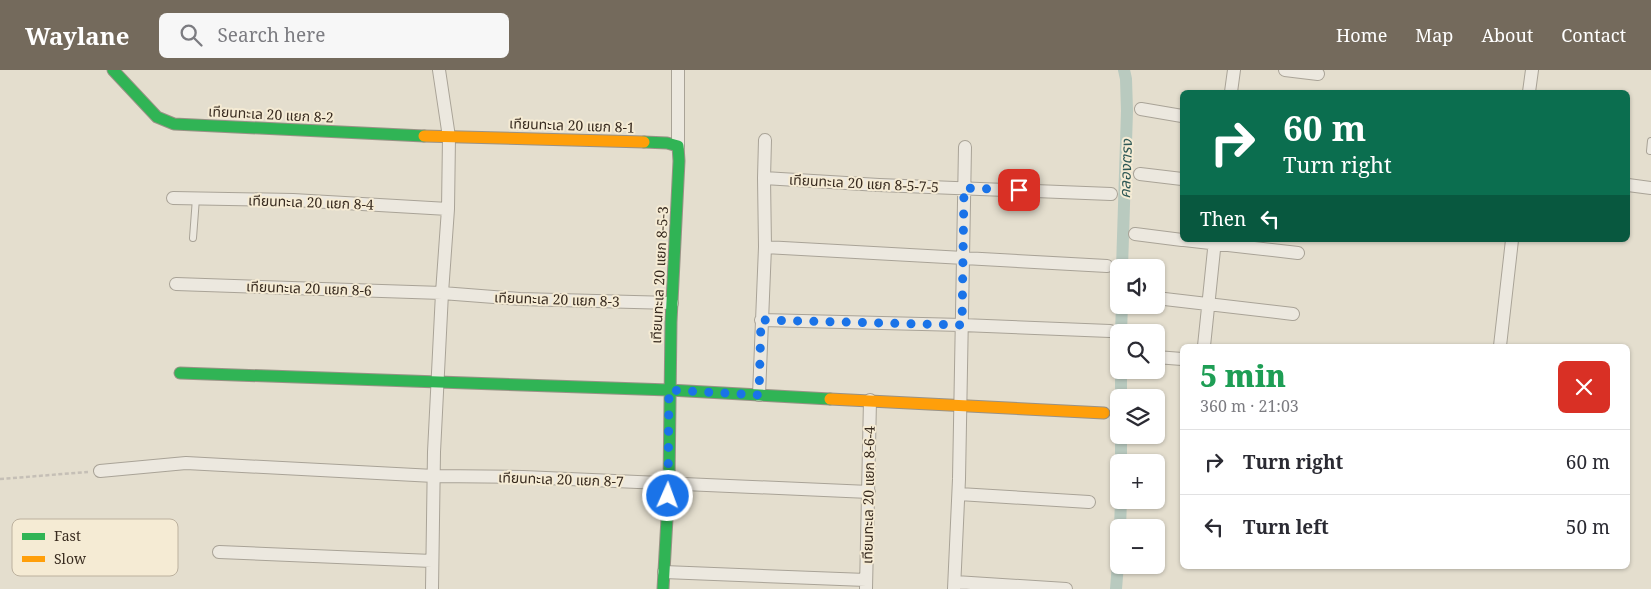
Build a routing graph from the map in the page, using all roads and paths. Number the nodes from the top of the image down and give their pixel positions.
1 (113, 70) edge
2 (439, 70) edge
3 (678, 70) edge
4 (1234, 70) edge
5 (1285, 70) edge
6 (1532, 70) edge
7 (1318, 74) dead end
8 (1231, 90) edge
9 (1530, 90) edge
10 (1141, 109) dead end
11 (1180, 116) edge
12 (449, 137) junction
13 (765, 140) dead end
14 (1651, 142) edge
15 (678, 146) junction
16 (965, 147) dead end
17 (1650, 151) edge
18 (1140, 174) dead end
19 (764, 178) junction
20 (1180, 179) edge
21 (1630, 185) edge
22 (964, 188) junction
23 (1651, 188) edge
24 (1111, 194) dead end
25 (173, 198) dead end
26 (196, 198) junction
27 (448, 209) junction
28 (1135, 234) dead end
29 (194, 238) dead end
30 (1180, 240) edge
31 (1215, 242) edge
32 (1512, 242) edge
33 (765, 247) junction
34 (1298, 253) dead end
35 (963, 258) junction
36 (1107, 266) dead end
37 (176, 284) dead end
38 (442, 293) junction
39 (1165, 299) edge
40 (672, 303) junction
41 (1208, 304) junction
42 (1293, 314) dead end
43 (761, 320) junction
44 (962, 325) junction
45 (1110, 331) dead end
46 (1204, 344) edge
47 (1500, 344) edge
48 (1165, 358) edge
49 (1180, 360) edge
50 (180, 373) dead end
51 (438, 382) junction
52 (669, 390) junction
53 (759, 395) junction
54 (870, 400) junction
55 (960, 405) junction
56 (1104, 413) dead end
57 (100, 471) joint
58 (434, 476) junction
59 (0, 479) edge
60 (669, 483) junction
61 (869, 492) junction
62 (959, 494) junction
63 (1090, 502) dead end
64 (219, 552) dead end
65 (432, 561) junction
66 (664, 572) junction
67 (866, 584) edge
68 (954, 585) edge
69 (432, 589) edge
70 (662, 589) edge
71 (1066, 589) edge

1 - 12 street, เทียนทะเล 20 แยก 8-2
2 - 12 street
3 - 15 street
4 - 8 street
5 - 7 street
6 - 9 street
10 - 11 street
12 - 15 street, เทียนทะเล 20 แยก 8-1
12 - 27 street
13 - 19 street
14 - 17 lane
15 - 40 street, เทียนทะเล 20 แยก 8-5-3
16 - 22 street
18 - 20 street
19 - 22 street, เทียนทะเล 20 แยก 8-5-7-5
19 - 33 street
21 - 23 street
22 - 24 street, เทียนทะเล 20 แยก 8-5-7-5
22 - 35 street
25 - 26 street, เทียนทะเล 20 แยก 8-4
26 - 27 street, เทียนทะเล 20 แยก 8-4
26 - 29 lane
27 - 38 street
28 - 30 street
31 - 34 street
31 - 41 street
32 - 47 street
33 - 35 street
33 - 43 street
35 - 36 street
35 - 44 street
37 - 38 street, เทียนทะเล 20 แยก 8-6
38 - 40 street, เทียนทะเล 20 แยก 8-3
38 - 51 street
39 - 41 street
40 - 52 street, เทียนทะเล 20 แยก 8-5-3
41 - 42 street
41 - 46 street
43 - 44 street
43 - 53 street
44 - 45 street
44 - 55 street
48 - 49 street
50 - 51 street
51 - 52 street
51 - 58 street
52 - 53 street
52 - 60 street, เทียนทะเล 20 แยก 8-5-3
53 - 54 street
54 - 55 street
54 - 61 street, เทียนทะเล 20 แยก 8-6-4
55 - 56 street
55 - 62 street
57 - 58 street, เทียนทะเล 20 แยก 8-7
57 - 59 path
58 - 60 street, เทียนทะเล 20 แยก 8-7
58 - 65 street
60 - 61 street, เทียนทะเล 20 แยก 8-7
60 - 66 street, เทียนทะเล 20 แยก 8-5-3
61 - 67 street, เทียนทะเล 20 แยก 8-6-4
62 - 63 street
62 - 68 street
64 - 65 street
65 - 69 street
66 - 67 street
66 - 70 street, เทียนทะเล 20 แยก 8-5-3
68 - 71 street

